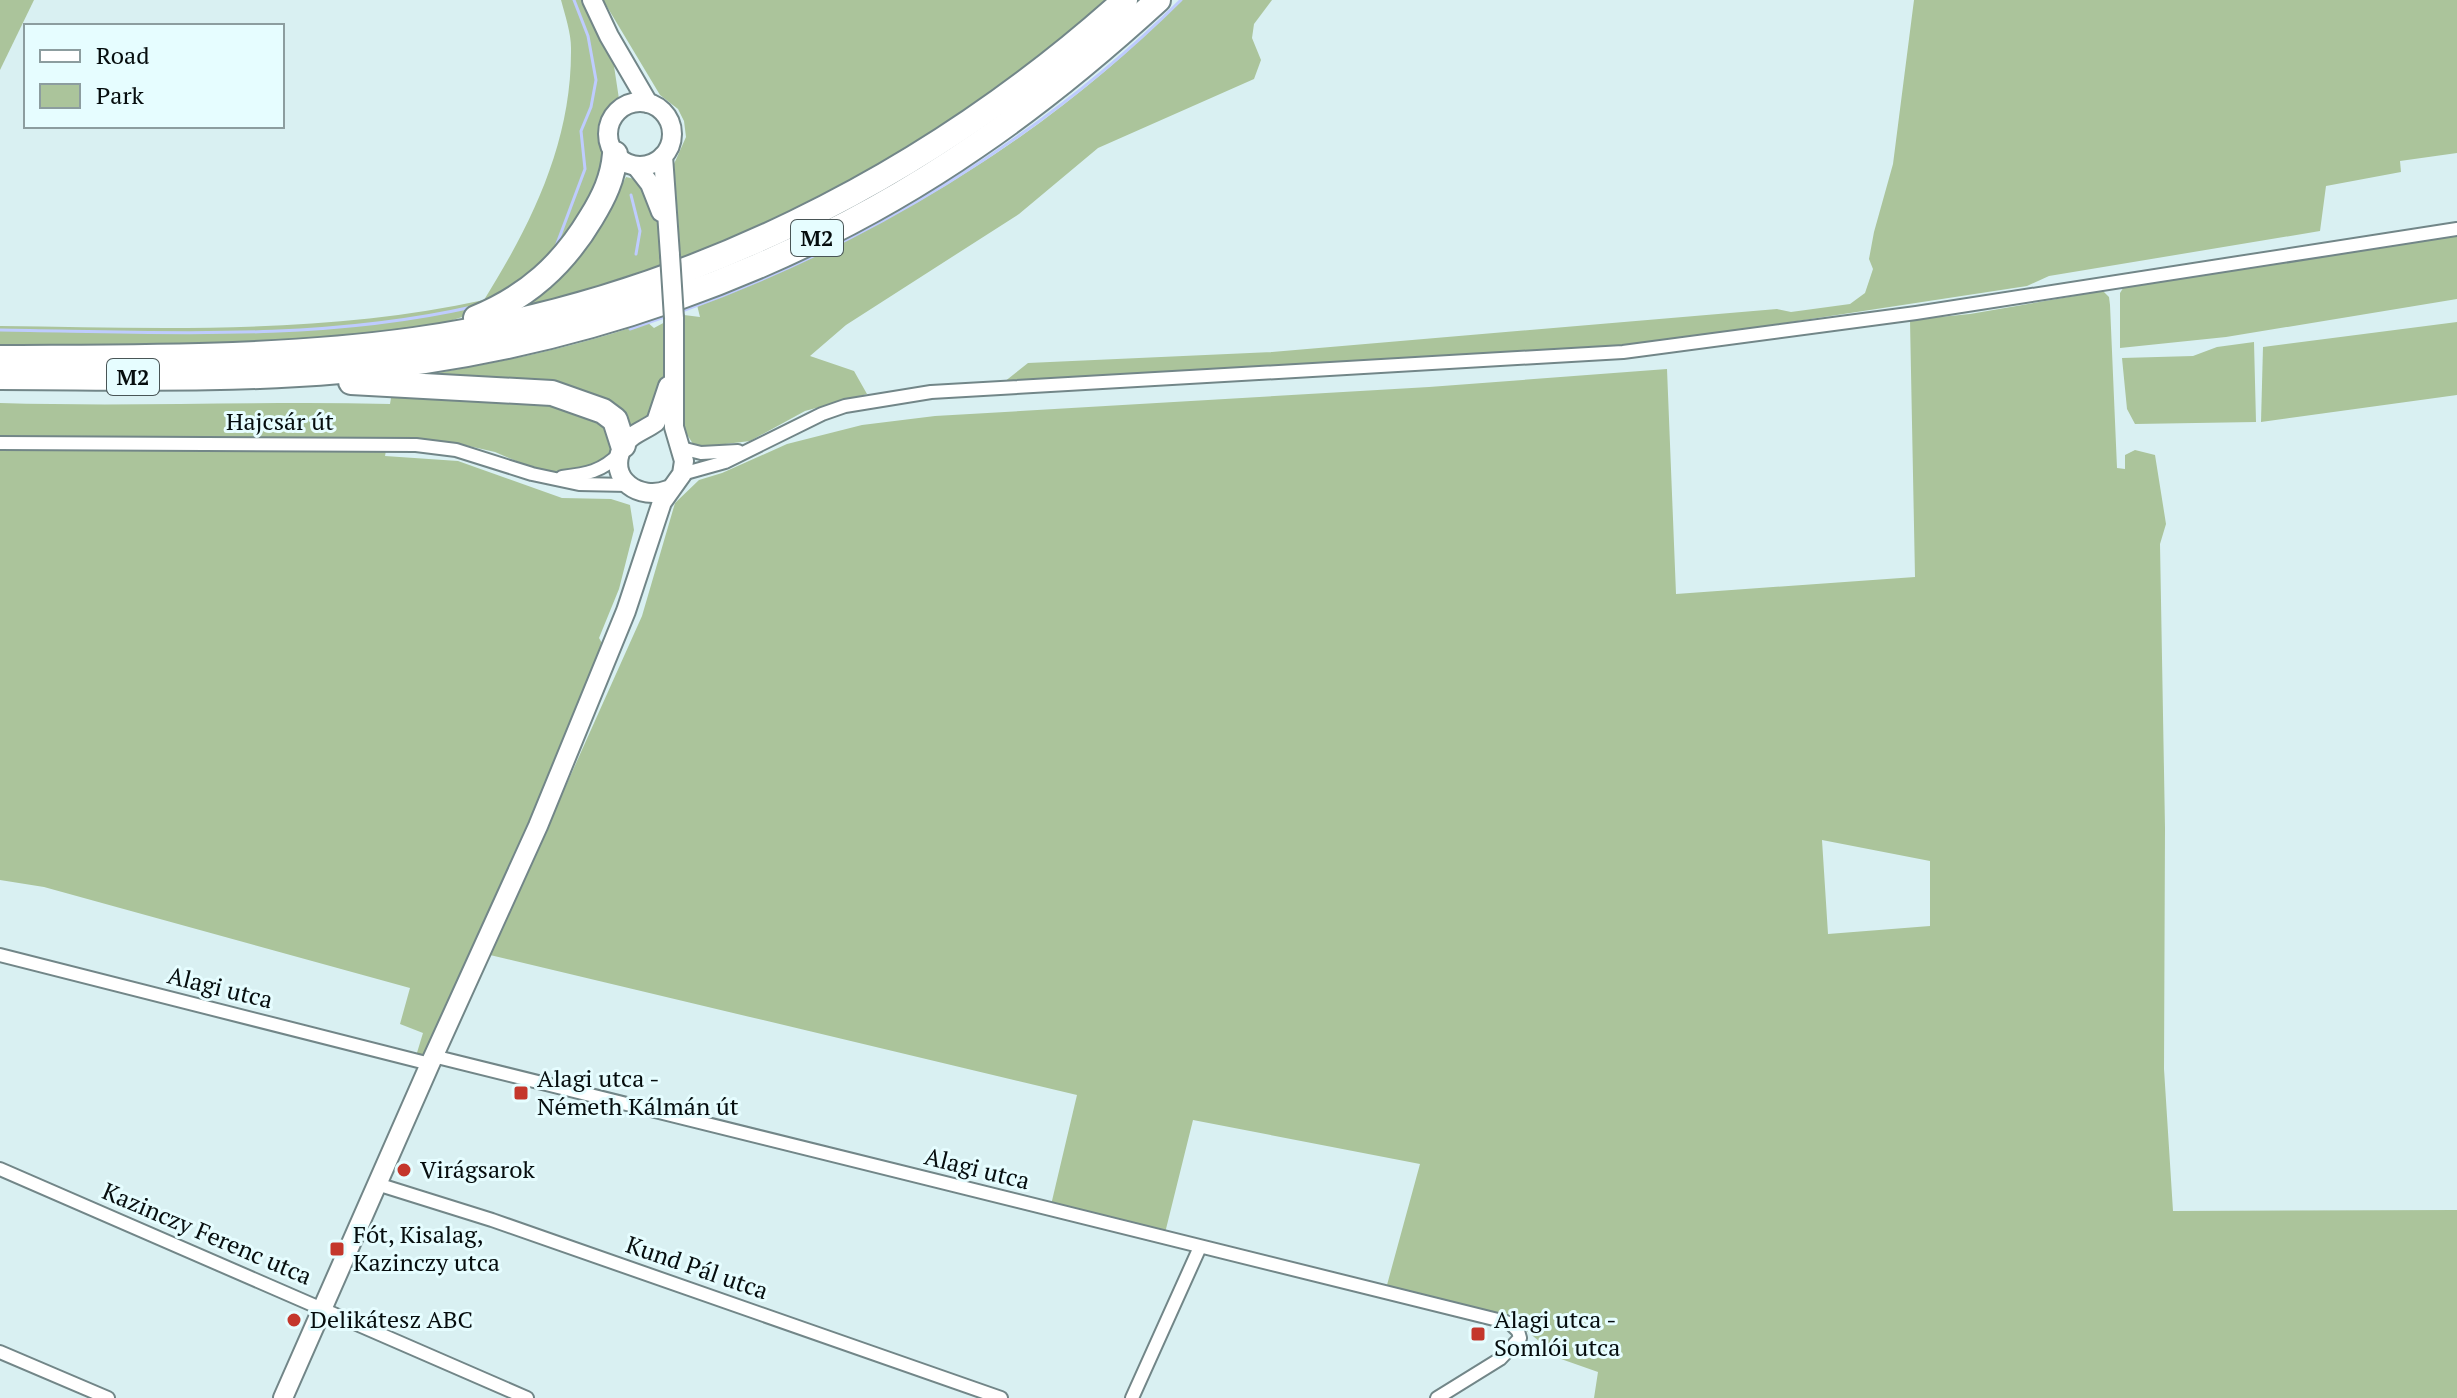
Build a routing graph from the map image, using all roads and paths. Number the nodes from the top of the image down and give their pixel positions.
1 (592, 0) edge
2 (1125, 0) edge
3 (1158, 0) edge
4 (609, 36) junction
5 (648, 103) junction
6 (623, 107) junction
7 (663, 156) junction
8 (626, 160) junction
9 (666, 225) junction
10 (2457, 229) edge
11 (433, 337) junction
12 (0, 358) edge
13 (674, 360) junction
14 (265, 376) junction
15 (0, 377) edge
16 (646, 430) junction
17 (0, 443) edge
18 (678, 444) junction
19 (622, 449) junction
20 (753, 449) junction
21 (682, 474) junction
22 (554, 478) junction
23 (633, 488) junction
24 (668, 490) junction
25 (639, 571) junction
26 (0, 955) edge
27 (431, 1060) junction
28 (0, 1169) edge
29 (377, 1184) junction
30 (1200, 1247) junction
31 (323, 1307) junction
32 (0, 1352) edge
33 (108, 1398) edge
34 (283, 1398) edge
35 (527, 1398) edge
36 (1001, 1398) edge
37 (1132, 1398) edge
38 (1437, 1398) edge

1 - 4 street
2 - 11 highway, M2
3 - 14 highway, M2
4 - 5 street
4 - 6 street
5 - 6 street
5 - 7 street
6 - 8 street
7 - 8 street
7 - 9 street
8 - 9 street
8 - 11 highway
9 - 13 street, bridge
10 - 20 street
11 - 12 highway, M2
13 - 16 street
13 - 18 street
14 - 15 highway, M2
14 - 19 highway
16 - 18 street
16 - 19 street
17 - 22 street, Hajcsár út
18 - 20 street
18 - 21 street
19 - 22 street, Hajcsár út
19 - 23 street
20 - 21 street
21 - 24 street
22 - 23 street, Hajcsár út
23 - 24 street
23 - 25 street
24 - 25 street
25 - 27 street
26 - 27 street, Alagi utca
27 - 29 street
27 - 30 street, Alagi utca
28 - 31 street, Kazinczy Ferenc utca
29 - 31 street
29 - 36 street, Kund Pál utca
30 - 37 street
30 - 38 street, Alagi utca
31 - 34 street
31 - 35 street, Kazinczy Ferenc utca
32 - 33 street

